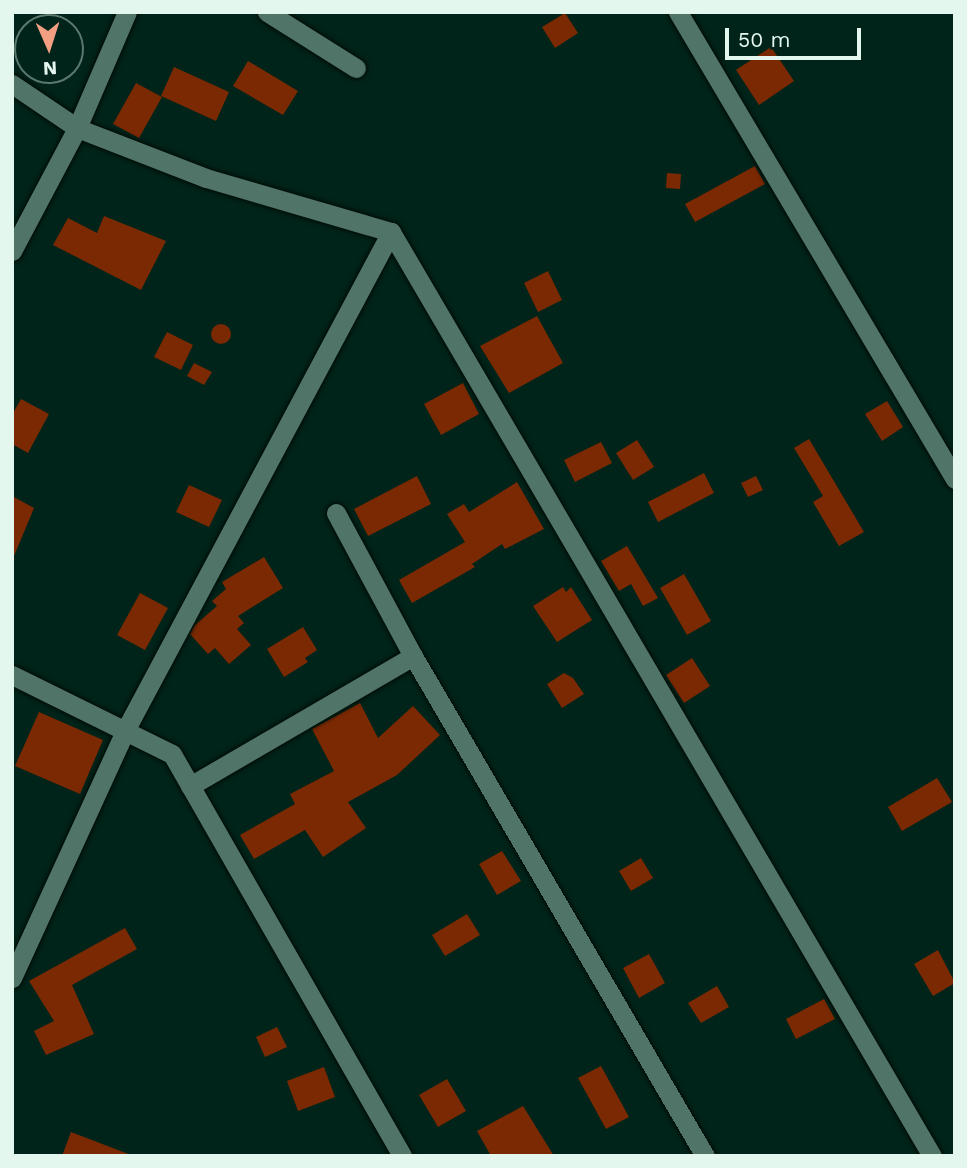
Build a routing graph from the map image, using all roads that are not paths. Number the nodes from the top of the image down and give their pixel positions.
1 (127, 12) edge
2 (267, 12) edge
3 (678, 12) edge
4 (356, 68) dead end
5 (12, 84) edge
6 (77, 128) junction
7 (391, 232) junction
8 (12, 251) edge
9 (955, 479) edge
10 (336, 513) dead end
11 (413, 656) junction
12 (12, 675) edge
13 (126, 729) junction
14 (190, 786) junction
15 (12, 978) edge
16 (402, 1156) edge
17 (705, 1156) edge
18 (932, 1156) edge

1 - 6 street
2 - 4 street
3 - 9 street
5 - 6 street
6 - 7 street
6 - 8 street
7 - 13 street
7 - 18 street
10 - 11 street
11 - 14 street
11 - 17 street
12 - 13 street
13 - 14 street
13 - 15 street
14 - 16 street

